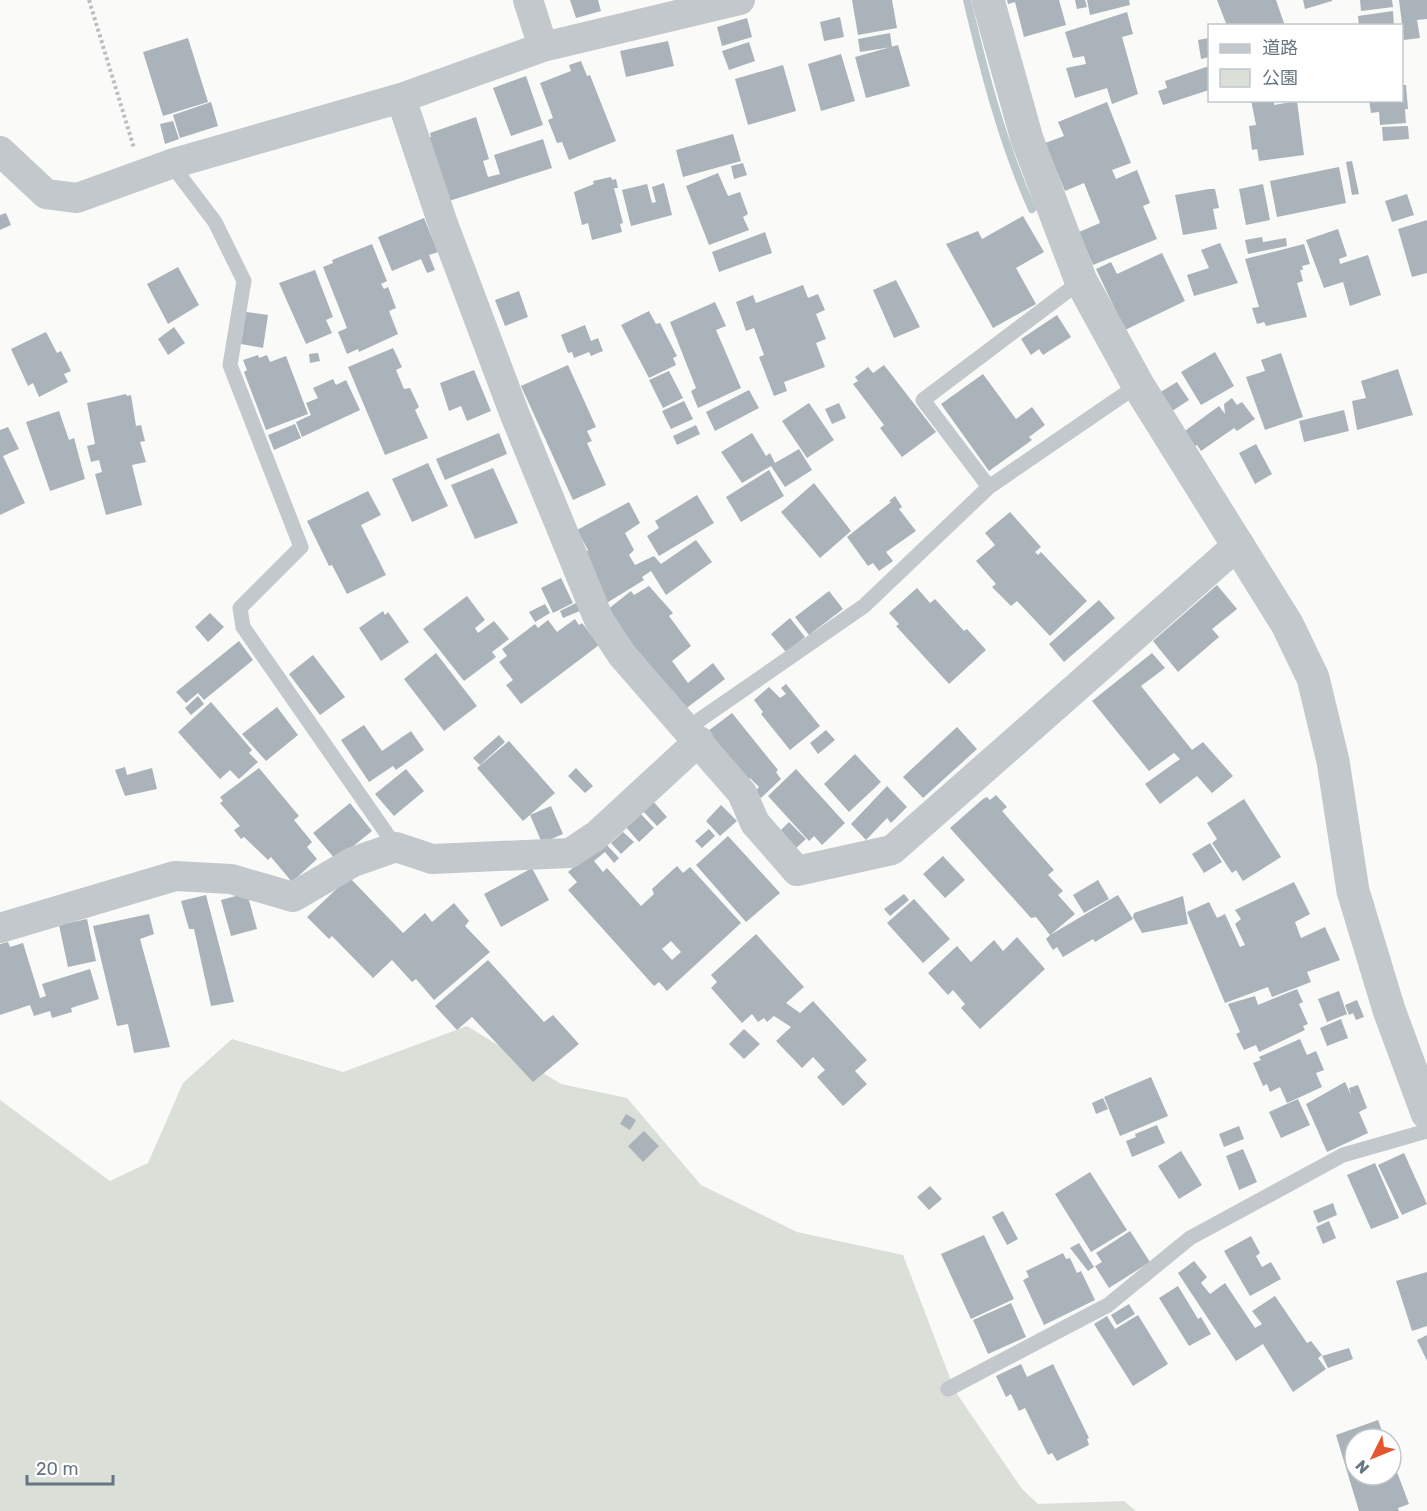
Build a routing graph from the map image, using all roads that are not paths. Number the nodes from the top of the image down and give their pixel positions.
1 (528, 0) edge
2 (740, 0) edge
3 (988, 0) edge
4 (543, 47) junction
5 (401, 98) junction
6 (0, 150) edge
7 (171, 164) junction
8 (1081, 281) junction
9 (1138, 385) junction
10 (989, 486) junction
11 (1239, 544) junction
12 (692, 736) junction
13 (396, 847) junction
14 (0, 928) edge
15 (1427, 1113) edge
16 (1427, 1131) edge
17 (948, 1389) dead end

1 - 4 street
2 - 4 street
3 - 8 street
4 - 5 street
5 - 7 street
5 - 12 street
6 - 7 street
7 - 13 lane
8 - 9 street
8 - 10 lane
9 - 10 lane
9 - 11 street
10 - 12 lane
11 - 12 street
11 - 15 street
12 - 13 street
13 - 14 street
16 - 17 lane

